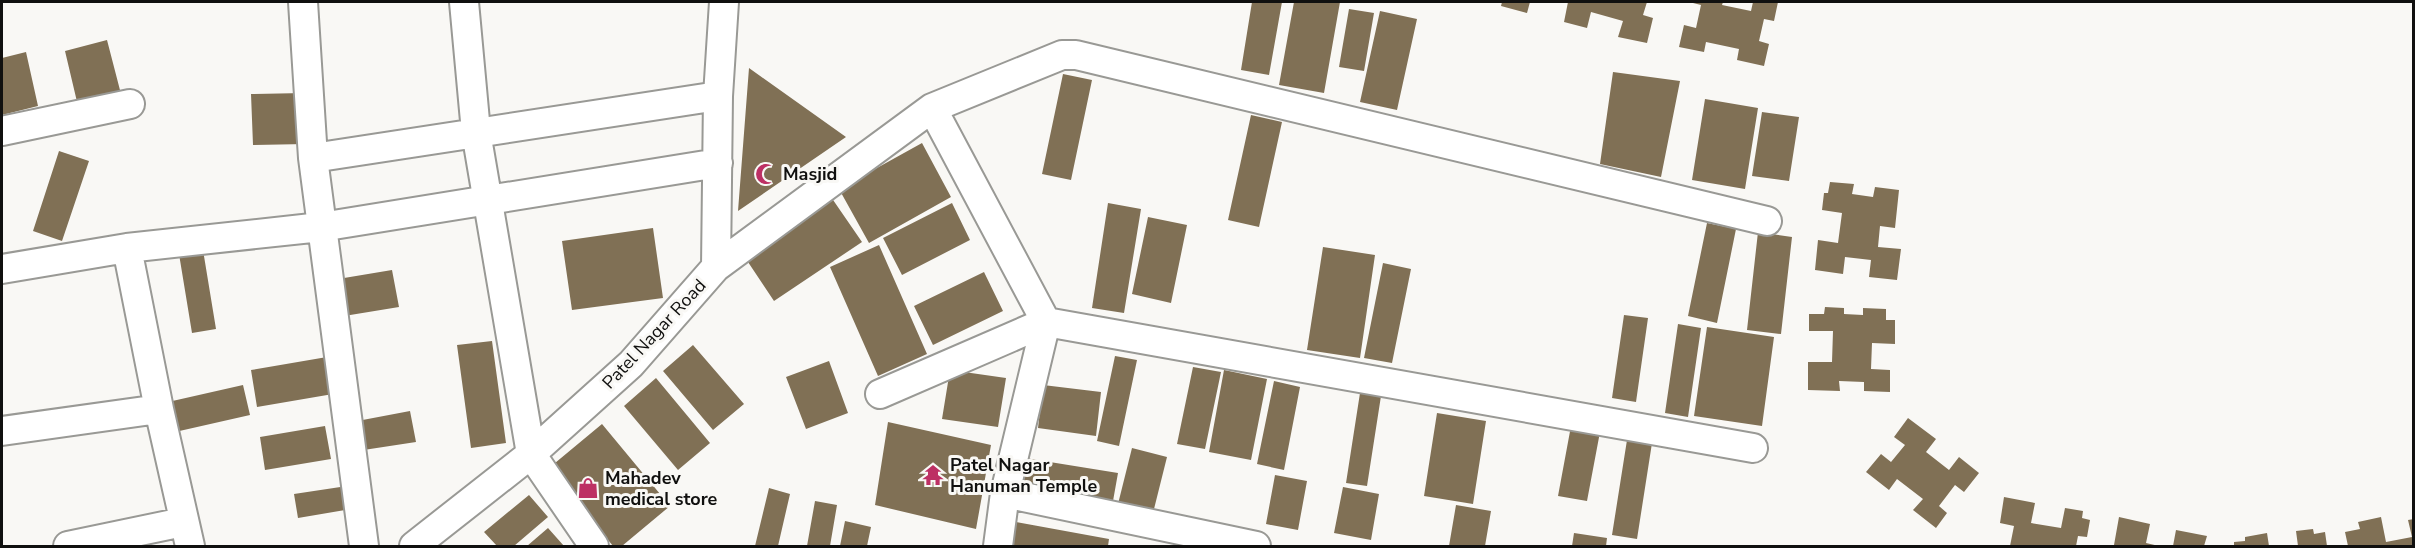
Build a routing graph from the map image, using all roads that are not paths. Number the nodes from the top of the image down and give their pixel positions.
1 (309, 2) edge
2 (464, 2) edge
3 (724, 2) edge
4 (718, 96) junction
5 (130, 104) dead end
6 (932, 108) junction
7 (2, 131) edge
8 (476, 132) junction
9 (313, 158) junction
10 (718, 163) junction
11 (488, 201) junction
12 (1767, 221) dead end
13 (321, 227) junction
14 (127, 248) junction
15 (716, 267) junction
16 (2, 269) edge
17 (1046, 322) junction
18 (880, 394) dead end
19 (159, 409) junction
20 (2, 431) edge
21 (1753, 448) dead end
22 (531, 454) junction
23 (1005, 493) junction
24 (187, 534) edge
25 (68, 546) edge
26 (364, 546) edge
27 (414, 546) edge
28 (594, 546) edge
29 (998, 546) edge
30 (1256, 546) edge

1 - 9 street
2 - 8 street
3 - 4 street, Patel Nagar Road
4 - 8 street
4 - 10 street, Patel Nagar Road
5 - 7 street
6 - 12 street
6 - 15 street
6 - 17 street
8 - 9 street
8 - 11 street
9 - 13 street
10 - 11 street
10 - 15 street, Patel Nagar Road
11 - 13 street
11 - 22 street
13 - 14 street
13 - 26 street
14 - 16 street
14 - 19 street
15 - 22 street, Patel Nagar Road
17 - 18 street
17 - 21 street
17 - 23 street
19 - 20 street
19 - 24 street
22 - 27 street, Patel Nagar Road
22 - 28 street
23 - 29 street
23 - 30 street
24 - 25 street

